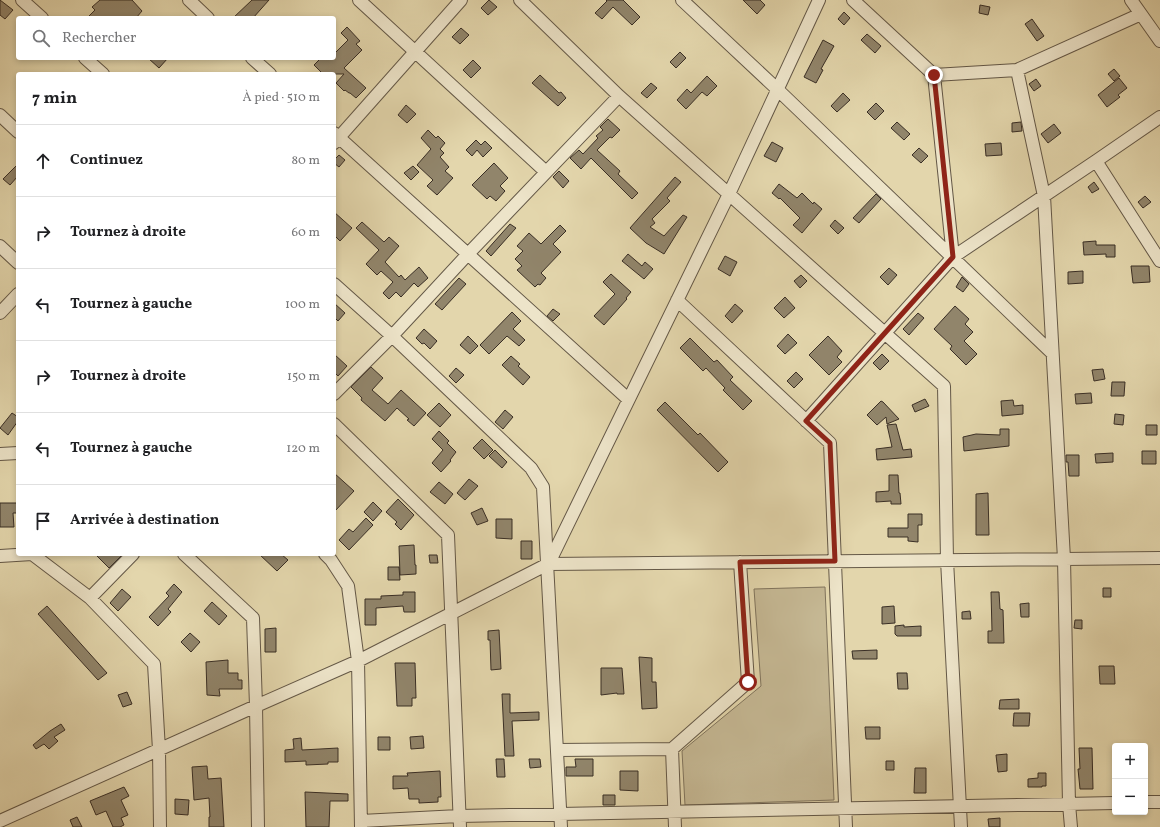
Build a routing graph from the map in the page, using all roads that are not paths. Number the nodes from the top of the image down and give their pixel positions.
1 (22, 0) edge
2 (189, 0) edge
3 (359, 0) edge
4 (461, 0) edge
5 (520, 0) edge
6 (682, 0) edge
7 (819, 0) edge
8 (854, 0) edge
9 (1134, 1) edge
10 (1141, 14) junction
11 (40, 16) edge
12 (206, 16) edge
13 (1160, 41) edge
14 (415, 52) junction
15 (87, 60) edge
16 (254, 60) edge
17 (1017, 70) junction
18 (101, 72) edge
19 (268, 72) edge
20 (934, 75) junction
21 (777, 89) junction
22 (619, 96) junction
23 (0, 115) edge
24 (1160, 117) edge
25 (16, 130) edge
26 (336, 137) edge
27 (1096, 161) junction
28 (546, 172) junction
29 (729, 194) junction
30 (1044, 196) junction
31 (0, 246) edge
32 (468, 254) junction
33 (953, 257) junction
34 (1160, 260) edge
35 (16, 261) edge
36 (336, 286) edge
37 (16, 296) edge
38 (677, 300) junction
39 (0, 313) edge
40 (885, 333) junction
41 (392, 336) junction
42 (1052, 353) junction
43 (336, 392) edge
44 (628, 399) junction
45 (806, 421) junction
46 (336, 426) edge
47 (16, 453) edge
48 (0, 454) edge
49 (16, 555) edge
50 (0, 556) edge
51 (35, 556) edge
52 (131, 556) edge
53 (186, 556) edge
54 (327, 556) edge
55 (1160, 558) edge
56 (1064, 559) junction
57 (947, 560) junction
58 (835, 561) junction
59 (740, 562) junction
60 (548, 564) junction
61 (90, 598) junction
62 (451, 614) junction
63 (358, 661) junction
64 (256, 706) junction
65 (672, 749) junction
66 (159, 750) junction
67 (558, 750) junction
68 (1148, 802) edge
69 (1160, 802) edge
70 (1112, 803) edge
71 (1069, 804) junction
72 (960, 806) junction
73 (845, 808) junction
74 (674, 812) junction
75 (561, 814) junction
76 (0, 822) edge
77 (459, 822) edge
78 (361, 824) edge
79 (160, 827) edge
80 (258, 827) edge
81 (561, 827) edge
82 (675, 827) edge
83 (846, 827) edge
84 (960, 827) edge
85 (1071, 827) edge

1 - 11 street
2 - 12 street
3 - 14 street
4 - 14 street
5 - 22 street
6 - 21 street
7 - 21 street
8 - 20 street
9 - 10 street
10 - 13 street
10 - 17 street
14 - 26 street
14 - 28 street
15 - 18 street
16 - 19 street
17 - 20 street
17 - 30 street
20 - 33 street
21 - 29 street
21 - 33 street
22 - 28 street
22 - 29 street
23 - 25 street
24 - 27 street
26 - 32 street
27 - 30 street
27 - 34 street
28 - 32 street
29 - 38 street
29 - 40 street
30 - 33 street
30 - 42 street
31 - 35 street
32 - 41 street
32 - 44 street
33 - 40 street
33 - 42 street
36 - 41 street
37 - 39 street
38 - 44 street
38 - 45 street
40 - 45 street
40 - 57 street
41 - 43 street
41 - 60 street
42 - 56 street
44 - 60 street
45 - 58 street
46 - 62 street
47 - 48 street
49 - 50 street
51 - 61 street
52 - 61 street
53 - 64 street
54 - 63 street
55 - 56 street
56 - 57 street
56 - 71 street
57 - 58 street
57 - 72 street
58 - 59 street
58 - 73 street
59 - 60 street
59 - 65 street
60 - 62 street
60 - 67 street
61 - 66 street
62 - 63 street
62 - 77 street
63 - 64 street
63 - 78 street
64 - 66 street
64 - 80 street
65 - 67 street
65 - 74 street
66 - 76 street
66 - 79 street
67 - 75 street
68 - 69 street
70 - 71 street
71 - 72 street
71 - 85 street
72 - 73 street
72 - 84 street
73 - 74 street
73 - 83 street
74 - 75 street
74 - 82 street
75 - 77 street
75 - 81 street
77 - 78 street

